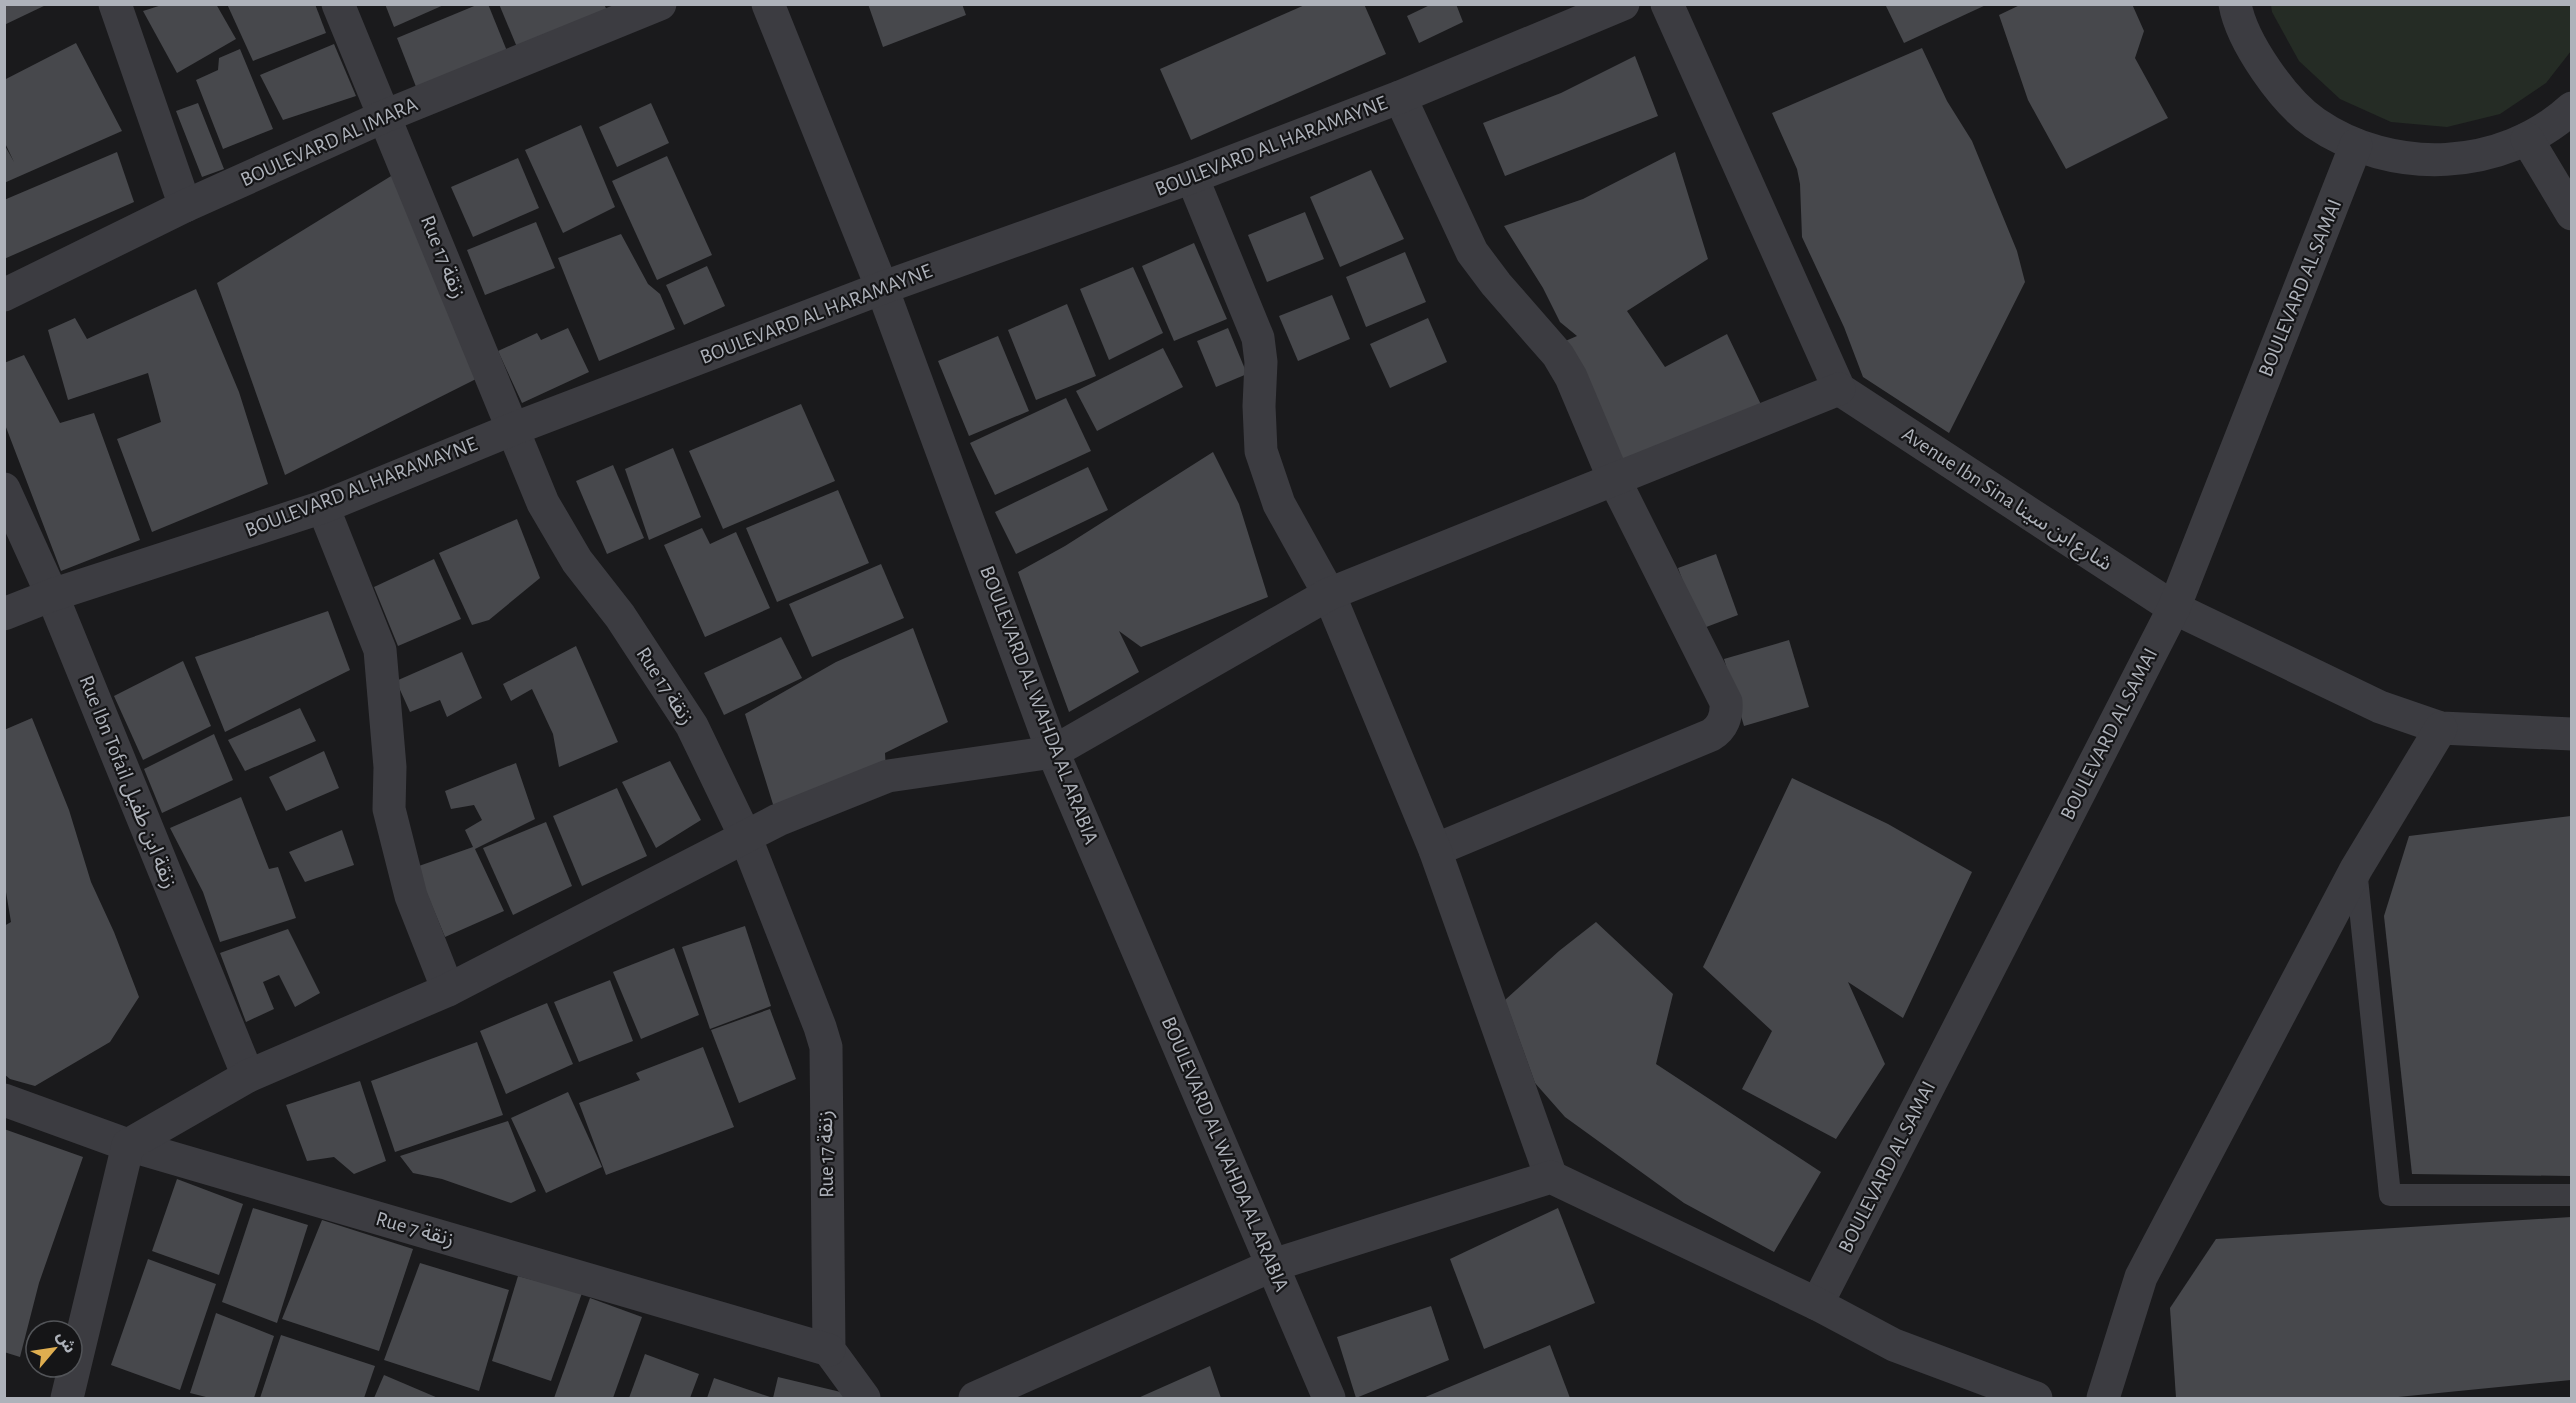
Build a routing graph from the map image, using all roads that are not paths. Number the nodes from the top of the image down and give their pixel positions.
1 (115, 4) edge
2 (338, 4) edge
3 (660, 4) edge
4 (768, 4) edge
5 (1623, 4) edge
6 (1667, 4) edge
7 (2235, 4) edge
8 (1400, 97) junction
9 (2571, 108) edge
10 (385, 116) junction
11 (2527, 139) junction
12 (2356, 145) junction
13 (1192, 177) junction
14 (185, 206) junction
15 (2571, 214) edge
16 (882, 288) junction
17 (4, 295) edge
18 (1839, 389) junction
19 (513, 429) junction
20 (1614, 479) junction
21 (4, 489) edge
22 (323, 507) junction
23 (1329, 594) junction
24 (52, 595) junction
25 (2174, 608) junction
26 (4, 615) edge
27 (2442, 728) junction
28 (2571, 734) edge
29 (1053, 752) junction
30 (744, 836) junction
31 (1435, 850) junction
32 (2356, 869) junction
33 (448, 990) junction
34 (249, 1076) junction
35 (4, 1100) edge
36 (128, 1145) junction
37 (1551, 1177) junction
38 (2571, 1195) edge
39 (1273, 1265) junction
40 (1817, 1304) junction
41 (829, 1350) junction
42 (67, 1398) edge
43 (864, 1398) edge
44 (975, 1398) edge
45 (1329, 1398) edge
46 (2036, 1398) edge
47 (2103, 1398) edge

1 - 14 street
2 - 10 street, Rue 17 زنقة
3 - 10 street, BOULEVARD AL IMARA
4 - 16 street, BOULEVARD AL WAHDA AL ARABIA
5 - 8 street, BOULEVARD AL HARAMAYNE
6 - 18 street
7 - 12 street
8 - 13 street, BOULEVARD AL HARAMAYNE
8 - 20 street
9 - 11 street
10 - 14 street, BOULEVARD AL IMARA
10 - 19 street, Rue 17 زنقة
11 - 12 street
11 - 15 street
12 - 25 street, BOULEVARD AL SAMAI
13 - 16 street, BOULEVARD AL HARAMAYNE
13 - 23 street
14 - 17 street, BOULEVARD AL IMARA
16 - 19 street, BOULEVARD AL HARAMAYNE
16 - 29 street, BOULEVARD AL WAHDA AL ARABIA
18 - 20 street
18 - 25 street, Avenue Ibn Sina شارع ابن سينا
19 - 22 street, BOULEVARD AL HARAMAYNE
19 - 30 street, Rue 17 زنقة
20 - 23 street
20 - 31 street
21 - 24 street, Rue Ibn Tofail زنقة ابن طفيل
22 - 24 street, BOULEVARD AL HARAMAYNE
22 - 33 street
23 - 29 street
23 - 31 street
24 - 26 street, BOULEVARD AL HARAMAYNE
24 - 34 street, Rue Ibn Tofail زنقة ابن طفيل
25 - 27 street, Avenue Ibn Sina شارع ابن سينا
25 - 40 street, BOULEVARD AL SAMAI
27 - 28 street, Avenue Ibn Sina شارع ابن سينا
27 - 32 street
29 - 30 street
29 - 39 street, BOULEVARD AL WAHDA AL ARABIA
30 - 33 street
30 - 41 street, Rue 17 زنقة
31 - 37 street
32 - 38 lane
32 - 47 street
33 - 34 street
34 - 36 street
35 - 36 street, Rue 7 زنقة
36 - 41 street, Rue 7 زنقة
36 - 42 street
37 - 39 street
37 - 40 street
39 - 44 street
39 - 45 street, BOULEVARD AL WAHDA AL ARABIA
40 - 46 street
41 - 43 street

